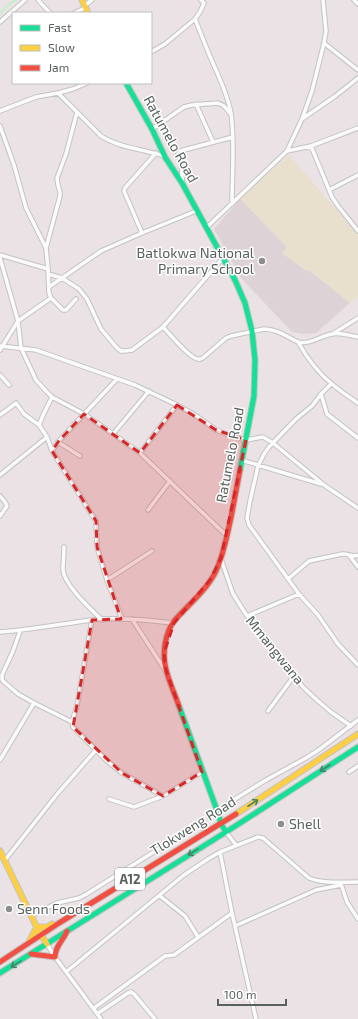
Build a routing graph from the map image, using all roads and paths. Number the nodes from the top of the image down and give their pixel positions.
1 (25, 0) edge
2 (38, 0) edge
3 (82, 0) edge
4 (92, 0) edge
5 (201, 0) edge
6 (323, 0) edge
7 (354, 0) edge
8 (358, 4) edge
9 (86, 10) edge
10 (49, 12) edge
11 (195, 19) junction
12 (0, 22) edge
13 (324, 43) junction
14 (152, 51) edge
15 (358, 70) edge
16 (358, 78) edge
17 (85, 84) edge
18 (127, 84) edge
19 (58, 94) junction
20 (196, 104) junction
21 (0, 111) edge
22 (77, 112) junction
23 (231, 113) junction
24 (302, 119) junction
25 (0, 126) edge
26 (358, 128) edge
27 (152, 129) junction
28 (233, 137) junction
29 (213, 142) junction
30 (312, 146) junction
31 (287, 152) junction
32 (156, 153) junction
33 (165, 156) junction
34 (358, 175) edge
35 (182, 183) junction
36 (329, 190) junction
37 (232, 204) junction
38 (196, 211) junction
39 (206, 228) junction
40 (358, 231) edge
41 (142, 233) junction
42 (46, 248) junction
43 (0, 255) edge
44 (0, 258) edge
45 (223, 258) junction
46 (48, 268) junction
47 (48, 274) junction
48 (62, 278) junction
49 (49, 287) junction
50 (51, 298) junction
51 (76, 299) dead end
52 (358, 318) edge
53 (18, 321) junction
54 (163, 327) junction
55 (252, 331) junction
56 (334, 333) junction
57 (358, 337) edge
58 (298, 342) junction
59 (1, 347) edge
60 (21, 348) junction
61 (0, 375) edge
62 (117, 379) junction
63 (332, 384) junction
64 (9, 385) dead end
65 (149, 391) junction
66 (321, 394) junction
67 (52, 397) junction
68 (358, 402) edge
69 (177, 405) junction
70 (84, 414) junction
71 (0, 415) edge
72 (39, 425) junction
73 (113, 434) junction
74 (47, 437) junction
75 (358, 438) edge
76 (246, 440) junction
77 (58, 442) junction
78 (273, 443) junction
79 (52, 451) junction
80 (140, 453) junction
81 (80, 456) dead end
82 (241, 460) junction
83 (258, 466) junction
84 (0, 475) edge
85 (170, 481) junction
86 (324, 485) junction
87 (0, 496) edge
88 (358, 508) edge
89 (148, 510) dead end
90 (0, 516) edge
91 (227, 536) junction
92 (64, 547) dead end
93 (152, 551) dead end
94 (349, 554) junction
95 (358, 555) edge
96 (221, 558) junction
97 (358, 567) edge
98 (288, 579) junction
99 (107, 580) junction
100 (299, 594) junction
101 (247, 616) junction
102 (122, 619) junction
103 (92, 620) junction
104 (102, 620) junction
105 (132, 620) junction
106 (174, 623) junction
107 (20, 631) junction
108 (0, 632) edge
109 (358, 665) edge
110 (166, 670) junction
111 (294, 676) junction
112 (34, 703) junction
113 (268, 711) dead end
114 (358, 720) edge
115 (72, 722) junction
116 (351, 726) junction
117 (358, 734) edge
118 (358, 747) edge
119 (96, 750) junction
120 (0, 760) edge
121 (358, 766) edge
122 (202, 772) junction
123 (349, 772) dead end
124 (163, 796) junction
125 (109, 799) dead end
126 (227, 804) dead end
127 (200, 823) dead end
128 (221, 824) junction
129 (226, 832) junction
130 (236, 845) junction
131 (0, 851) edge
132 (220, 852) junction
133 (4, 860) junction
134 (358, 882) edge
135 (341, 884) junction
136 (160, 896) junction
137 (232, 913) junction
138 (32, 916) junction
139 (358, 918) edge
140 (59, 922) junction
141 (235, 926) junction
142 (37, 927) junction
143 (67, 931) junction
144 (41, 936) junction
145 (198, 937) junction
146 (47, 944) junction
147 (23, 947) junction
148 (31, 954) junction
149 (55, 957) junction
150 (0, 962) edge
151 (66, 972) junction
152 (0, 973) edge
153 (94, 1008) junction
154 (98, 1014) junction
155 (101, 1019) edge
156 (155, 1019) edge
157 (256, 1019) edge

1 - 12 street
2 - 10 street
3 - 9 main road
4 - 9 street
5 - 11 street
6 - 13 street
7 - 8 street
11 - 14 street
11 - 23 street
13 - 15 street
13 - 24 street
16 - 24 street
17 - 19 street
18 - 27 main road, Ratumelo Road
19 - 21 street
19 - 22 street
20 - 23 street
20 - 27 street
20 - 29 street
22 - 32 street
22 - 42 street
23 - 28 street
24 - 31 street
25 - 42 street
26 - 30 street
27 - 33 main road, Ratumelo Road
28 - 29 street
28 - 37 street
29 - 35 street
30 - 31 street
30 - 36 street
31 - 37 street
32 - 33 street
32 - 41 street
33 - 35 main road, Ratumelo Road
34 - 36 street
35 - 38 main road, Ratumelo Road
36 - 40 street
37 - 39 street
38 - 39 main road, Ratumelo Road
38 - 41 street
39 - 45 main road, Ratumelo Road
41 - 48 street
42 - 46 street
43 - 46 street
44 - 53 street
45 - 54 street
45 - 55 main road, Ratumelo Road
46 - 47 street
47 - 48 street
47 - 49 street
48 - 49 street
48 - 54 street
49 - 50 street
50 - 51 street
50 - 53 street
52 - 56 street
53 - 59 street
53 - 60 street
54 - 55 street
55 - 58 street
55 - 76 main road, Ratumelo Road
56 - 57 street
56 - 58 street
58 - 63 street
59 - 60 street
60 - 62 street
60 - 67 street
61 - 64 street
62 - 65 street
62 - 70 street
63 - 66 street
63 - 68 street
65 - 69 street
65 - 73 street
66 - 75 street
66 - 78 street
67 - 70 street
67 - 72 street
69 - 76 street
69 - 80 street
70 - 73 street
70 - 77 street
71 - 72 street
72 - 74 street
73 - 80 street
74 - 79 street
74 - 84 street
76 - 78 street
76 - 82 main road, Ratumelo Road
77 - 79 street
77 - 81 street
78 - 83 street
78 - 86 street
79 - 99 street
80 - 85 street
82 - 83 street
82 - 91 main road, Ratumelo Road
83 - 86 street
83 - 98 street
85 - 89 street
85 - 91 street
86 - 88 street
87 - 90 street
91 - 96 main road, Ratumelo Road
92 - 104 street
93 - 99 street
94 - 95 street
94 - 97 street
94 - 98 street
96 - 101 street, Mmangwana
96 - 106 main road, Ratumelo Road
98 - 100 street
99 - 102 street
100 - 101 street
100 - 109 street
101 - 111 street, Mmangwana
102 - 104 street
102 - 105 street
103 - 104 street
103 - 107 street
103 - 115 street
105 - 106 street
105 - 110 street
106 - 110 main road, Ratumelo Road
107 - 108 street
107 - 112 street
110 - 122 main road, Ratumelo Road
111 - 113 street
111 - 116 street, Mmangwana
112 - 115 street
112 - 120 street
114 - 116 street
115 - 119 street
116 - 126 street
128 -> 117 main road, Tlokweng Road / A12
118 -> 129 main road, Tlokweng Road / A12
119 - 124 street
119 - 133 street
121 - 123 street
122 - 124 street
122 - 128 main road, Ratumelo Road
124 - 125 street
127 - 138 street
128 - 129 main road, Ratumelo Road
128 - 140 main road, Tlokweng Road / A12
129 - 130 street
129 -> 143 main road, Tlokweng Road / A12
130 - 132 street
130 - 135 street
131 - 133 main road
132 - 136 street
132 - 137 street
133 - 138 main road
134 - 135 street
135 - 139 street
135 - 141 street
136 - 145 street
136 - 151 street
137 - 141 street
137 - 145 street
138 - 142 main road
140 - 142 main road
140 - 144 main road, Tlokweng Road / A12
141 - 157 street
142 - 144 main road
142 - 147 main road
143 - 146 main road, Tlokweng Road / A12
143 - 149 main road
144 - 146 main road
144 - 147 main road, Tlokweng Road / A12
145 - 153 street
146 - 148 main road, Tlokweng Road / A12
146 - 149 street
147 - 150 main road, Tlokweng Road / A12
148 - 149 main road
148 -> 152 main road, Tlokweng Road / A12
149 - 151 street
151 - 153 street
153 - 154 street
154 - 155 street
154 - 156 street

